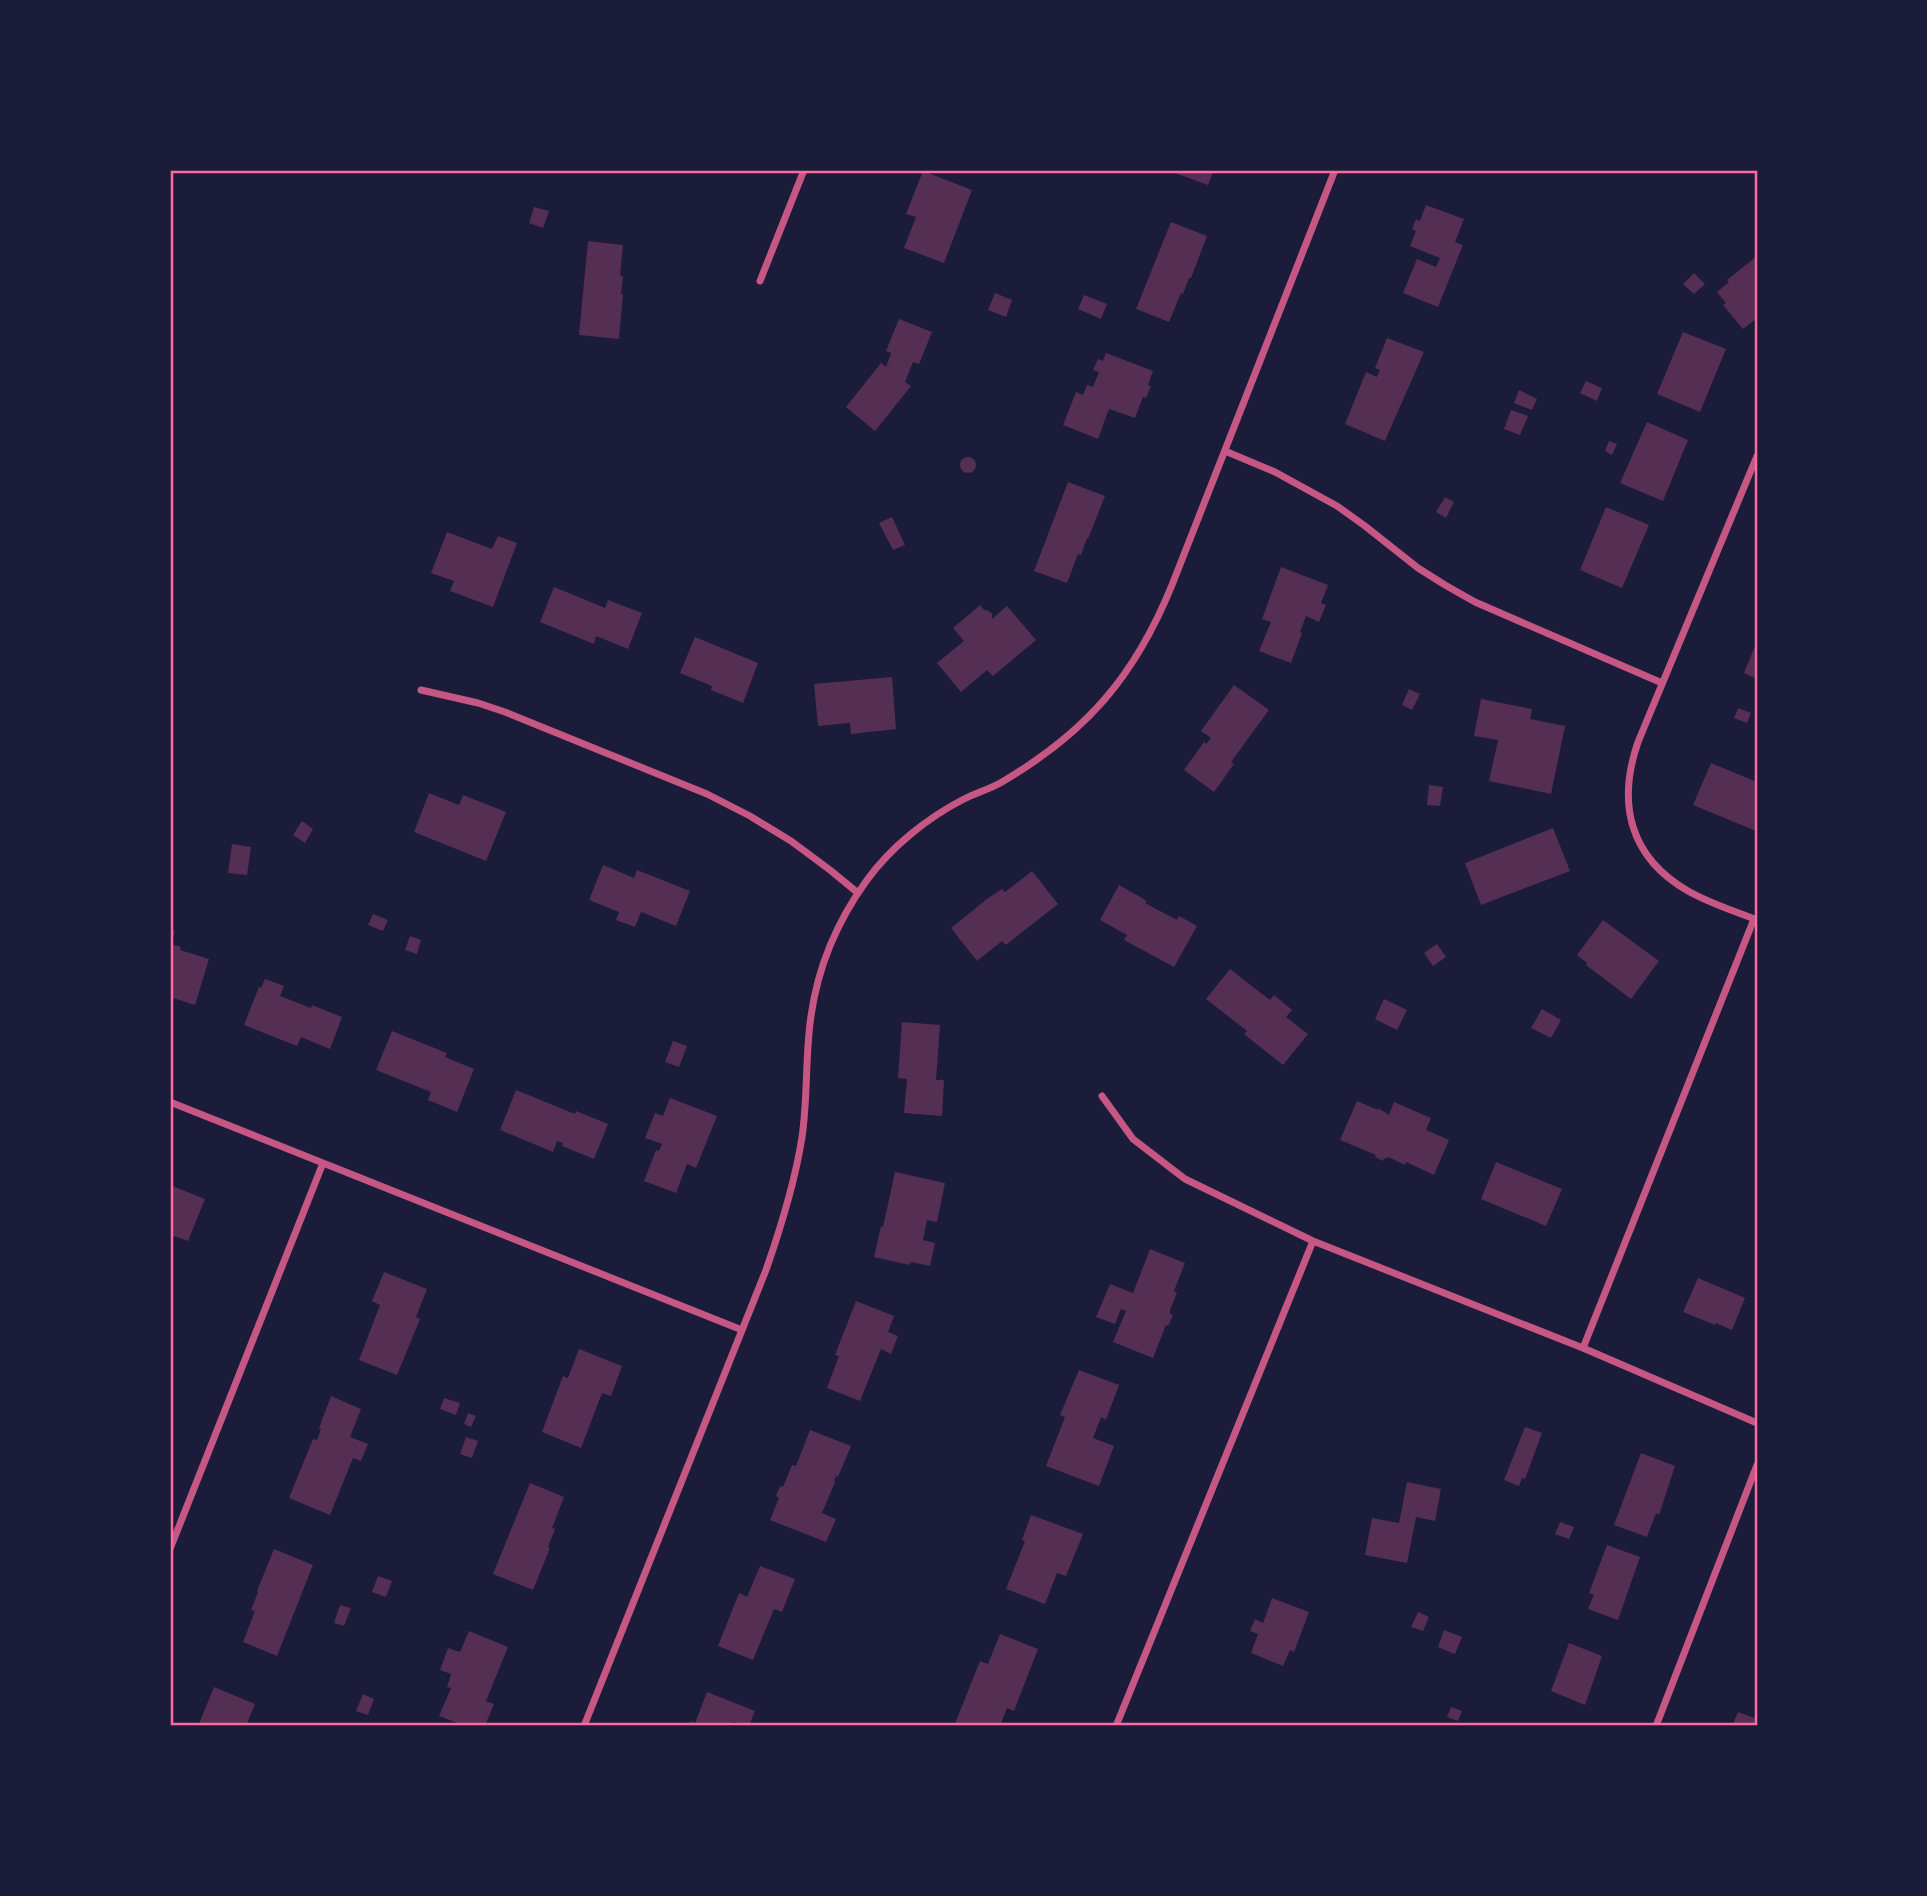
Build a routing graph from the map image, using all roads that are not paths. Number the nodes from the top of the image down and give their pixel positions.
1 (804, 170) edge
2 (1335, 170) edge
3 (760, 281) dead end
4 (1225, 451) junction
5 (1757, 456) edge
6 (1662, 683) junction
7 (421, 690) dead end
8 (858, 893) junction
9 (1756, 920) edge
10 (1101, 1096) dead end
11 (170, 1102) edge
12 (323, 1163) junction
13 (1313, 1241) junction
14 (742, 1330) junction
15 (1583, 1348) junction
16 (1757, 1423) edge
17 (1757, 1465) edge
18 (170, 1549) edge
19 (584, 1726) edge
20 (1116, 1726) edge
21 (1656, 1726) edge

1 - 3 street
2 - 4 street
4 - 6 street
4 - 8 street
5 - 6 street
6 - 9 street
7 - 8 street
8 - 14 street
9 - 15 street
10 - 13 street
11 - 12 street
12 - 14 street
12 - 18 street
13 - 15 street
13 - 20 street
14 - 19 street
15 - 16 street
17 - 21 street

